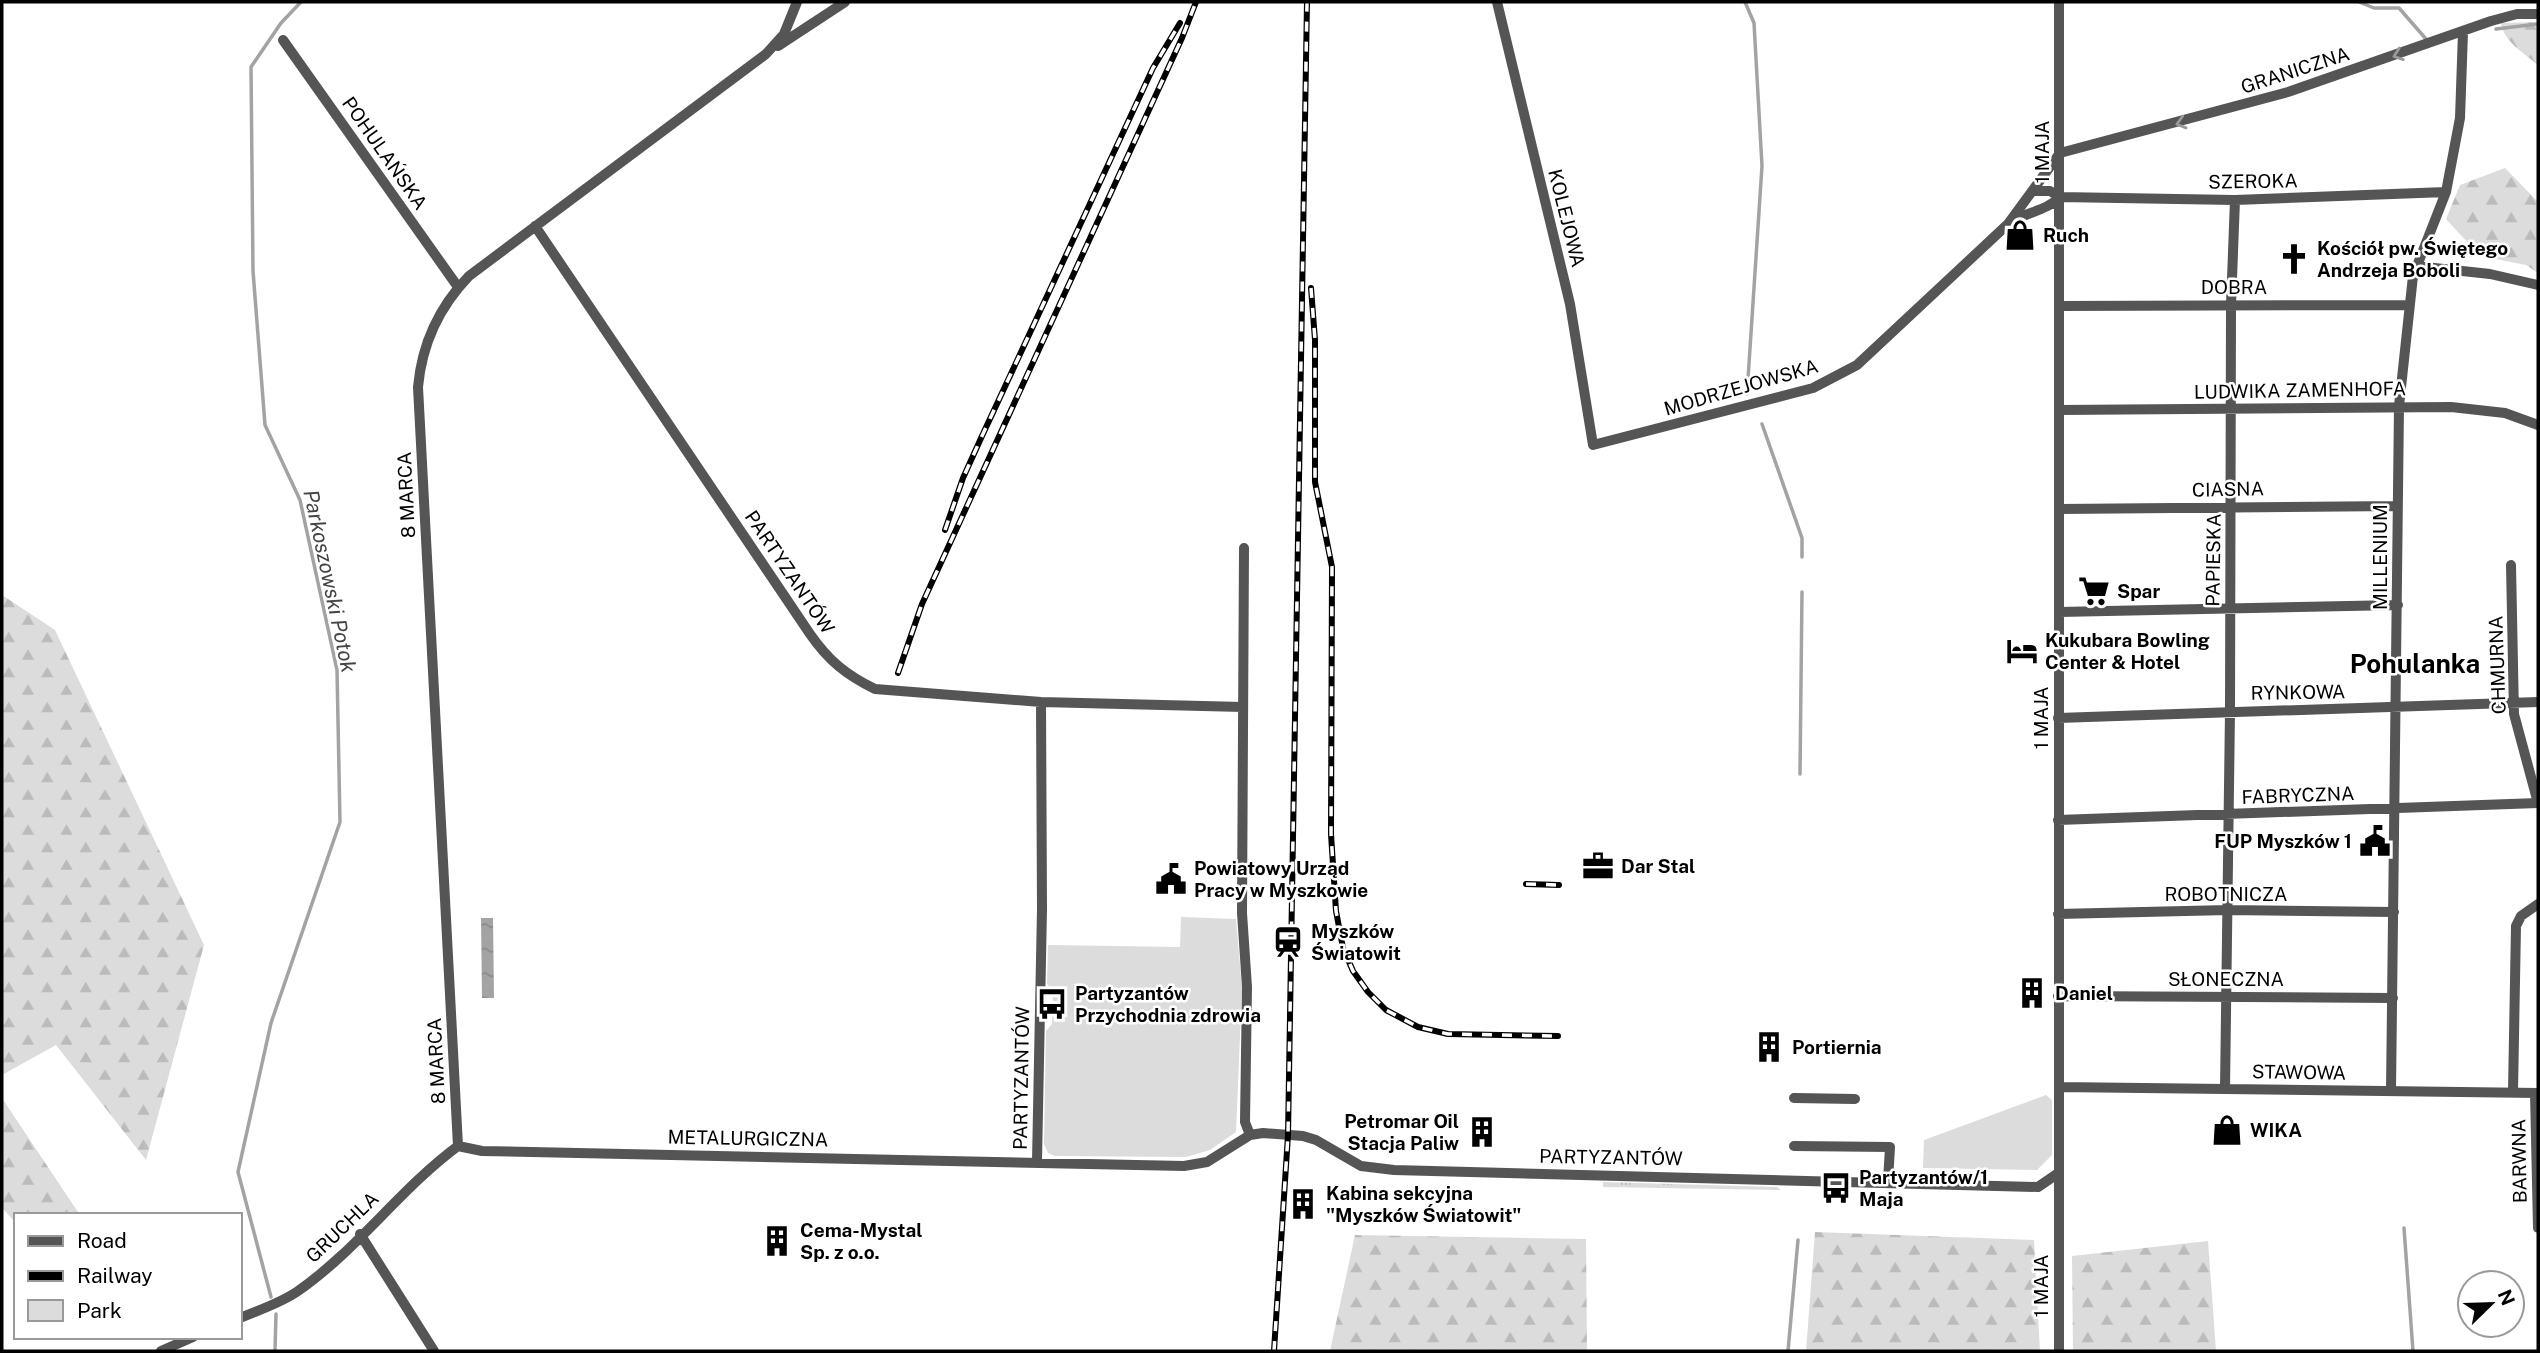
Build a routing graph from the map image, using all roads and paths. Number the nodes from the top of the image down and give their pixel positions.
1 (797, 2) edge
2 (845, 2) edge
3 (1497, 2) edge
4 (2059, 2) edge
5 (2538, 14) edge
6 (2463, 32) junction
7 (283, 40) dead end
8 (771, 50) junction
9 (2060, 153) junction
10 (2035, 191) junction
11 (2446, 192) junction
12 (2060, 197) junction
13 (2235, 200) junction
14 (2008, 224) junction
15 (535, 226) junction
16 (2416, 266) junction
17 (2538, 285) edge
18 (458, 287) junction
19 (2231, 305) junction
20 (2409, 305) junction
21 (2059, 306) junction
22 (2399, 406) junction
23 (2231, 408) junction
24 (2059, 410) junction
25 (2538, 425) edge
26 (1593, 445) joint
27 (2232, 506) junction
28 (2398, 506) junction
29 (2059, 509) junction
30 (1244, 548) dead end
31 (2511, 565) dead end
32 (2398, 605) junction
33 (2229, 611) junction
34 (2059, 612) junction
35 (1041, 702) junction
36 (2538, 702) edge
37 (2514, 703) junction
38 (1243, 707) junction
39 (2394, 708) junction
40 (2230, 711) junction
41 (2058, 718) junction
42 (2538, 803) edge
43 (2392, 810) junction
44 (2229, 815) junction
45 (2058, 820) junction
46 (2538, 904) edge
47 (2228, 910) junction
48 (2394, 912) junction
49 (2058, 914) junction
50 (2227, 995) junction
51 (2058, 996) junction
52 (2393, 998) junction
53 (2059, 1087) junction
54 (2225, 1089) junction
55 (2390, 1091) junction
56 (2513, 1093) junction
57 (2537, 1093) edge
58 (1794, 1098) dead end
59 (1855, 1099) dead end
60 (1250, 1135) junction
61 (458, 1146) junction
62 (1794, 1146) dead end
63 (1037, 1161) junction
64 (2057, 1174) junction
65 (1888, 1181) junction
66 (2538, 1228) edge
67 (360, 1234) junction
68 (242, 1317) edge
69 (188, 1339) edge
70 (161, 1351) edge
71 (433, 1351) edge
72 (2059, 1351) edge

1 - 8 street, 8 MARCA
2 - 8 street
3 - 26 street, KOLEJOWA
4 - 9 street, 1 MAJA
5 - 6 street, GRANICZNA
6 -> 9 street, GRANICZNA
6 - 11 street, MILLENIUM
7 - 18 street, POHULAŃSKA
8 - 15 street, 8 MARCA
9 - 10 street, MODRZEJOWSKA
9 - 12 street, 1 MAJA
10 - 12 street
10 - 14 street, MODRZEJOWSKA
11 - 13 street, SZEROKA
11 - 16 street, MILLENIUM
12 - 13 street, SZEROKA
12 - 14 street, MODRZEJOWSKA
12 - 21 street, 1 MAJA
13 - 19 street, PAPIESKA
14 - 26 street, MODRZEJOWSKA
15 - 18 street, 8 MARCA
15 - 35 street, PARTYZANTÓW
16 - 17 street
16 - 20 street, MILLENIUM
18 - 61 street, 8 MARCA
19 - 20 street, DOBRA
19 - 21 street, DOBRA
19 - 23 street, PAPIESKA
20 - 22 street, MILLENIUM
21 - 24 street, 1 MAJA
22 - 23 street, LUDWIKA ZAMENHOFA
22 - 25 street, LUDWIKA ZAMENHOFA
22 - 28 street, MILLENIUM
23 - 24 street, LUDWIKA ZAMENHOFA
23 - 27 street, PAPIESKA
24 - 29 street, 1 MAJA
27 - 28 street, CIASNA
27 - 29 street, CIASNA
27 - 33 street, PAPIESKA
28 - 32 street, MILLENIUM
29 - 34 street, 1 MAJA
30 - 38 street
31 - 37 street, CHMURNA
32 - 33 street
32 - 39 street, MILLENIUM
33 - 34 street
33 - 40 street, PAPIESKA
34 - 41 street, 1 MAJA
35 - 38 street
35 - 63 street, PARTYZANTÓW
36 - 37 street, RYNKOWA
37 - 39 street, RYNKOWA
37 - 42 street, CHMURNA
38 - 60 street
39 - 40 street, RYNKOWA
39 - 43 street, MILLENIUM
40 - 41 street, RYNKOWA
40 - 44 street, PAPIESKA
41 - 45 street, 1 MAJA
42 - 43 street, FABRYCZNA
43 - 44 street, FABRYCZNA
43 - 48 street, MILLENIUM
44 - 45 street, FABRYCZNA
44 - 47 street, PAPIESKA
45 - 49 street, 1 MAJA
46 - 56 street
47 - 48 street, ROBOTNICZA
47 - 49 street, ROBOTNICZA
47 - 50 street, PAPIESKA
48 - 52 street, MILLENIUM
49 - 51 street, 1 MAJA
50 - 51 street, SŁONECZNA
50 - 52 street, SŁONECZNA
50 - 54 street, PAPIESKA
51 - 53 street, 1 MAJA
52 - 55 street, MILLENIUM
53 - 54 street, STAWOWA
53 - 64 street, 1 MAJA
54 - 55 street, STAWOWA
55 - 56 street, STAWOWA
56 - 57 street, STAWOWA
57 - 66 street, BARWNA
58 - 59 street
60 - 63 street, PARTYZANTÓW
60 - 65 street, PARTYZANTÓW
61 - 63 street, METALURGICZNA
61 - 67 street, GRUCHLA
62 - 65 street
64 - 65 street, PARTYZANTÓW
64 - 72 street, 1 MAJA
67 - 68 street, GRUCHLA
67 - 71 street
69 - 70 street

